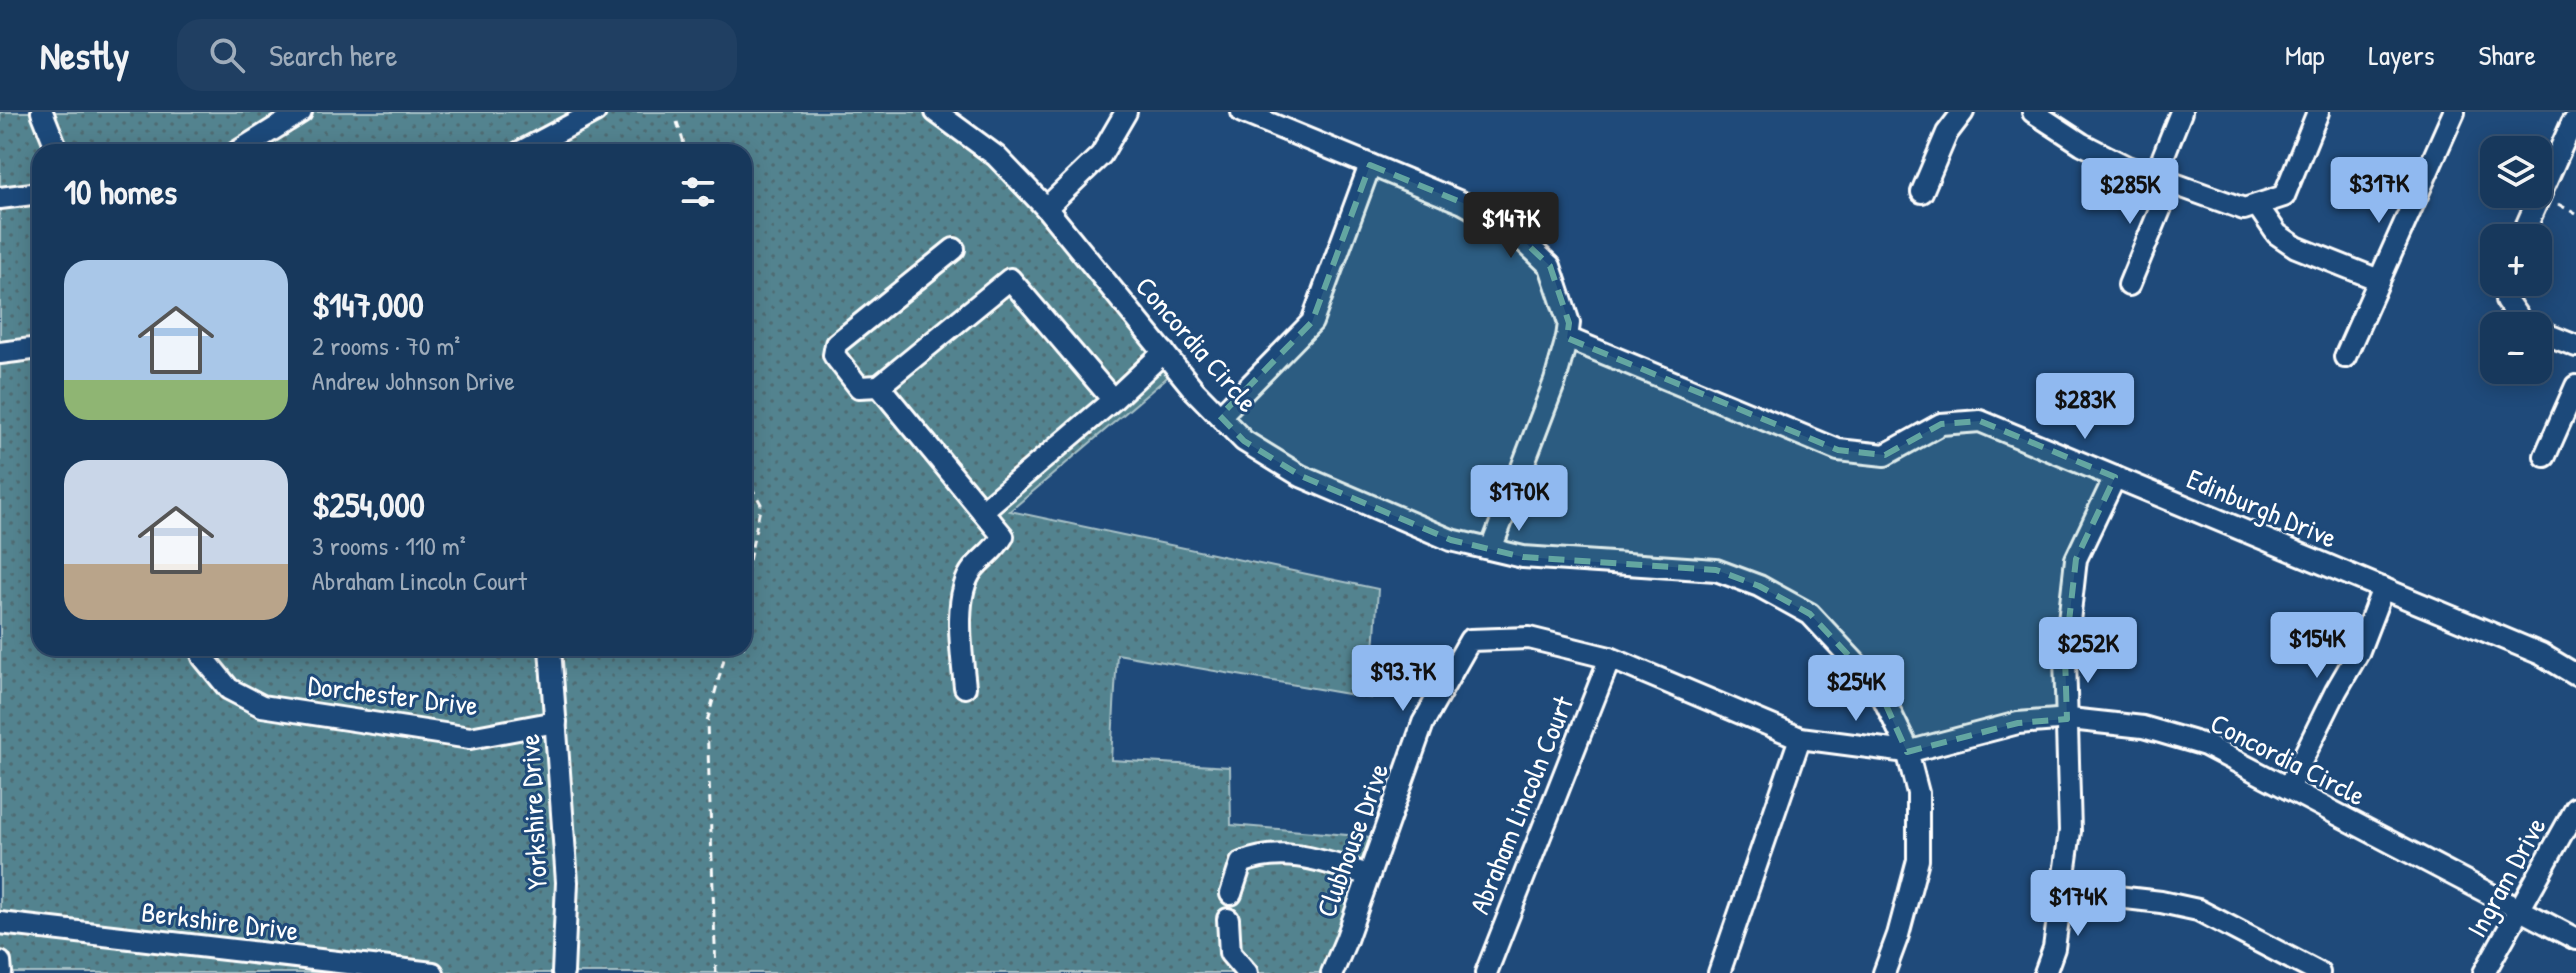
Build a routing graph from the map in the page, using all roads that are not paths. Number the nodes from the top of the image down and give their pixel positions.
1 (42, 112) edge
2 (301, 112) edge
3 (595, 112) edge
4 (936, 112) edge
5 (1126, 112) edge
6 (1242, 112) edge
7 (1963, 112) edge
8 (2033, 112) edge
9 (2181, 112) edge
10 (2318, 112) edge
11 (2454, 112) edge
12 (2576, 121) edge
13 (55, 144) edge
14 (250, 144) edge
15 (535, 144) edge
16 (1370, 165) junction
17 (2163, 180) junction
18 (1922, 192) dead end
19 (32, 194) edge
20 (0, 198) edge
21 (2257, 205) junction
22 (1046, 208) junction
23 (2527, 224) edge
24 (954, 249) dead end
25 (2379, 280) junction
26 (2129, 285) dead end
27 (2552, 337) edge
28 (1567, 338) junction
29 (2576, 346) edge
30 (32, 349) edge
31 (1164, 352) junction
32 (0, 353) edge
33 (2345, 357) dead end
34 (879, 386) junction
35 (2576, 386) edge
36 (1113, 400) junction
37 (1220, 416) junction
38 (2545, 456) dead end
39 (2115, 477) junction
40 (982, 511) junction
41 (1491, 549) junction
42 (2383, 588) junction
43 (203, 656) edge
44 (551, 656) edge
45 (1610, 658) junction
46 (2576, 675) edge
47 (965, 687) dead end
48 (2067, 719) junction
49 (556, 722) junction
50 (1800, 738) junction
51 (1907, 752) junction
52 (2288, 788) junction
53 (2576, 808) edge
54 (1369, 875) junction
55 (2064, 891) junction
56 (1231, 894) dead end
57 (2520, 909) junction
58 (1228, 919) dead end
59 (0, 923) edge
60 (2576, 939) edge
61 (0, 962) edge
62 (1, 973) edge
63 (433, 973) edge
64 (563, 973) edge
65 (1247, 973) edge
66 (1332, 973) edge
67 (1486, 973) edge
68 (1719, 973) edge
69 (1884, 973) edge
70 (2045, 973) edge
71 (2319, 973) edge
72 (2484, 973) edge

1 - 13 street
2 - 14 street
3 - 15 street
4 - 22 street, Concordia Circle
5 - 22 street
6 - 16 street
7 - 18 street
8 - 17 street
9 - 17 street
10 - 21 street
11 - 25 street
12 - 23 street
16 - 28 street
16 - 37 street
17 - 21 street
17 - 26 street
19 - 20 street
21 - 25 street
22 - 31 street, Concordia Circle
24 - 34 street
25 - 33 street
27 - 29 street
28 - 39 street, Edinburgh Drive
28 - 41 street
30 - 32 street
31 - 36 street
31 - 37 street, Concordia Circle
34 - 36 street
34 - 40 street
35 - 38 street
36 - 40 street
37 - 41 street, Concordia Circle
39 - 42 street, Edinburgh Drive
39 - 48 street
40 - 47 street
41 - 51 street, Concordia Circle
42 - 46 street, Edinburgh Drive
42 - 52 street
43 - 49 street, Dorchester Drive
44 - 49 street, Yorkshire Drive
45 - 50 street
45 - 54 street, Clubhouse Drive
45 - 67 street, Abraham Lincoln Court
48 - 51 street, Concordia Circle
48 - 52 street, Concordia Circle
48 - 55 street
49 - 64 street, Yorkshire Drive
50 - 51 street
50 - 68 street
51 - 69 street, Concordia Circle
52 - 57 street, Concordia Circle
53 - 57 street, Ingram Drive
54 - 56 street
54 - 66 street, Clubhouse Drive
55 - 70 street
55 - 71 street
57 - 60 street, Concordia Circle
57 - 72 street, Ingram Drive
58 - 65 street
59 - 63 street, Berkshire Drive
61 - 62 street

